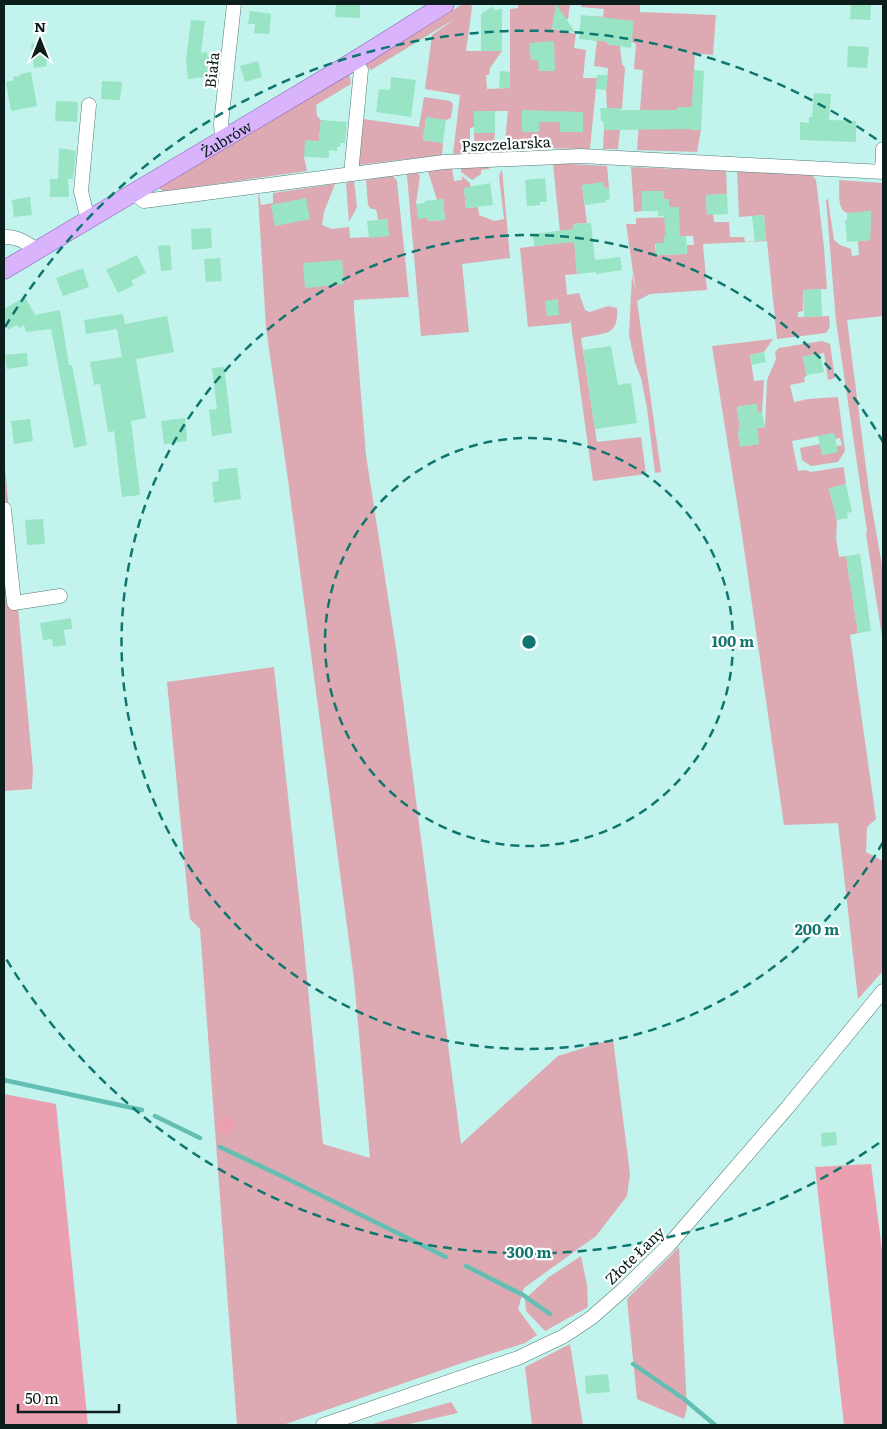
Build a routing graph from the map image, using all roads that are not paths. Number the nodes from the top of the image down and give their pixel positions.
1 (234, 4) edge
2 (446, 4) edge
3 (354, 61) junction
4 (90, 105) dead end
5 (222, 139) junction
6 (883, 149) edge
7 (883, 172) edge
8 (350, 174) junction
9 (134, 194) junction
10 (88, 220) junction
11 (4, 237) edge
12 (37, 250) junction
13 (4, 270) edge
14 (4, 509) edge
15 (60, 596) dead end
16 (883, 991) edge
17 (323, 1425) edge

1 - 5 street, Biała
2 - 3 main road, Żubrów
3 - 5 main road, Żubrów
3 - 8 street
4 - 10 street
5 - 9 main road, Żubrów
6 - 7 street
7 - 8 street, Pszczelarska
8 - 9 street, Pszczelarska
9 - 10 main road, Żubrów
10 - 12 main road, Żubrów
11 - 12 street
12 - 13 main road, Żubrów
14 - 15 street
16 - 17 street, Złote Łany

